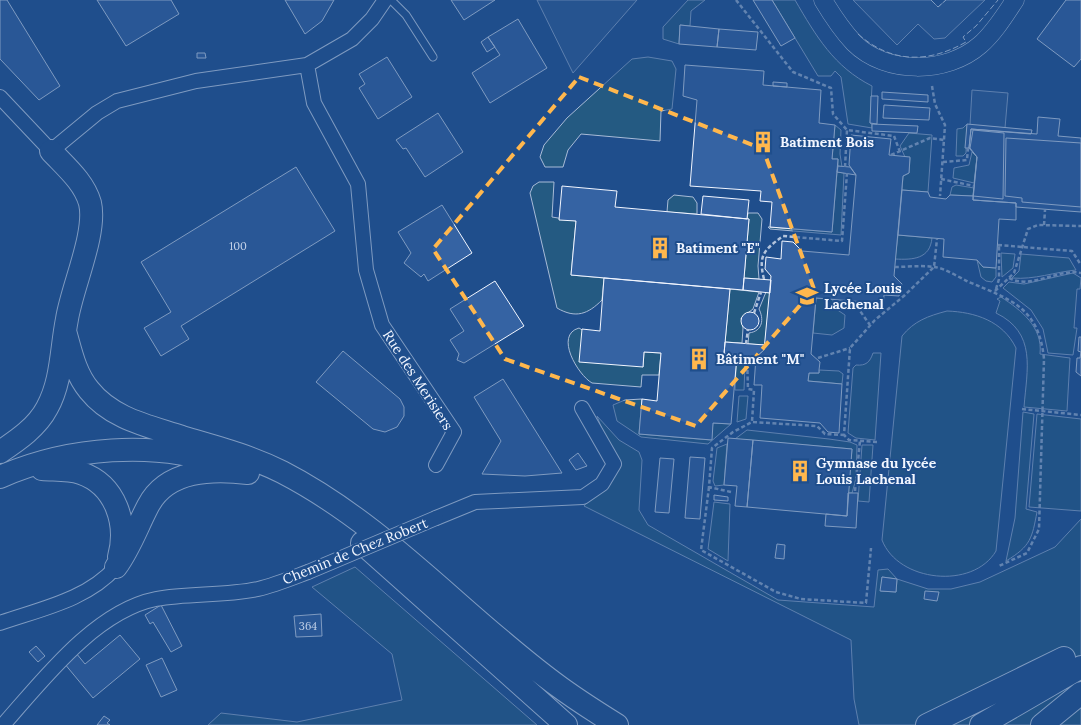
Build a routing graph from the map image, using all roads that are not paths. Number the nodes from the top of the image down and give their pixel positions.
1 (386, 0) edge
2 (392, 0) edge
3 (823, 0) edge
4 (1016, 0) edge
5 (433, 58) dead end
6 (307, 65) junction
7 (0, 97) edge
8 (51, 151) junction
9 (65, 331) junction
10 (582, 408) dead end
11 (0, 452) edge
12 (237, 454) junction
13 (0, 461) edge
14 (436, 465) dead end
15 (25, 468) junction
16 (248, 473) junction
17 (0, 477) edge
18 (116, 567) junction
19 (0, 623) edge
20 (1075, 658) edge
21 (1081, 693) edge
22 (3, 725) edge
23 (566, 725) edge
24 (617, 725) edge
25 (927, 725) edge
26 (958, 725) edge
27 (981, 725) edge
28 (1042, 725) edge

1 - 6 street
2 - 5 lane
3 - 4 street
6 - 8 street
6 - 14 street, Rue des Merisiers
7 - 8 street
8 - 9 highway
9 - 11 highway
9 - 12 highway
10 - 22 street, Chemin de Chez Robert, bridge
12 - 13 highway
12 - 24 highway
15 - 16 highway
15 - 17 highway
15 - 18 highway
16 - 18 highway
16 - 23 highway
18 - 19 street
20 - 25 highway
20 - 26 highway
20 - 27 highway
21 - 28 highway

